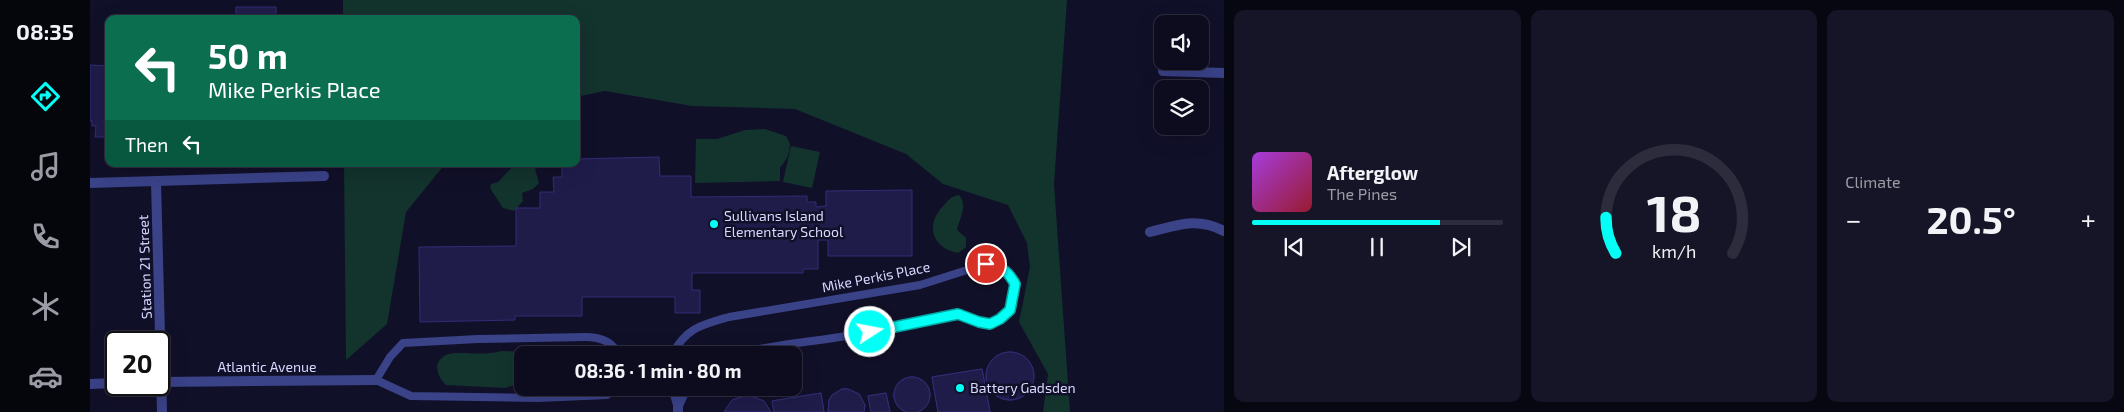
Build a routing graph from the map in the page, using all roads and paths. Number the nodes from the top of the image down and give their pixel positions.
1 (1163, 71) dead end
2 (1224, 73) edge
3 (324, 176) dead end
4 (156, 182) junction
5 (90, 184) edge
6 (1224, 230) edge
7 (1150, 232) dead end
8 (160, 331) edge
9 (611, 346) edge
10 (676, 346) edge
11 (773, 346) edge
12 (376, 380) junction
13 (170, 381) edge
14 (105, 383) edge
15 (90, 384) edge
16 (161, 396) edge
17 (584, 396) edge
18 (674, 396) edge
19 (684, 396) edge
20 (678, 410) edge
21 (162, 412) edge

1 - 2 street
3 - 4 street
4 - 5 street
4 - 8 street, Station 21 Street
6 - 7 street
9 - 12 lane
10 - 11 lane, Mike Perkis Place
12 - 13 street, Atlantic Avenue
12 - 17 lane
14 - 15 street
16 - 21 street, Station 21 Street
18 - 20 lane
19 - 20 lane

